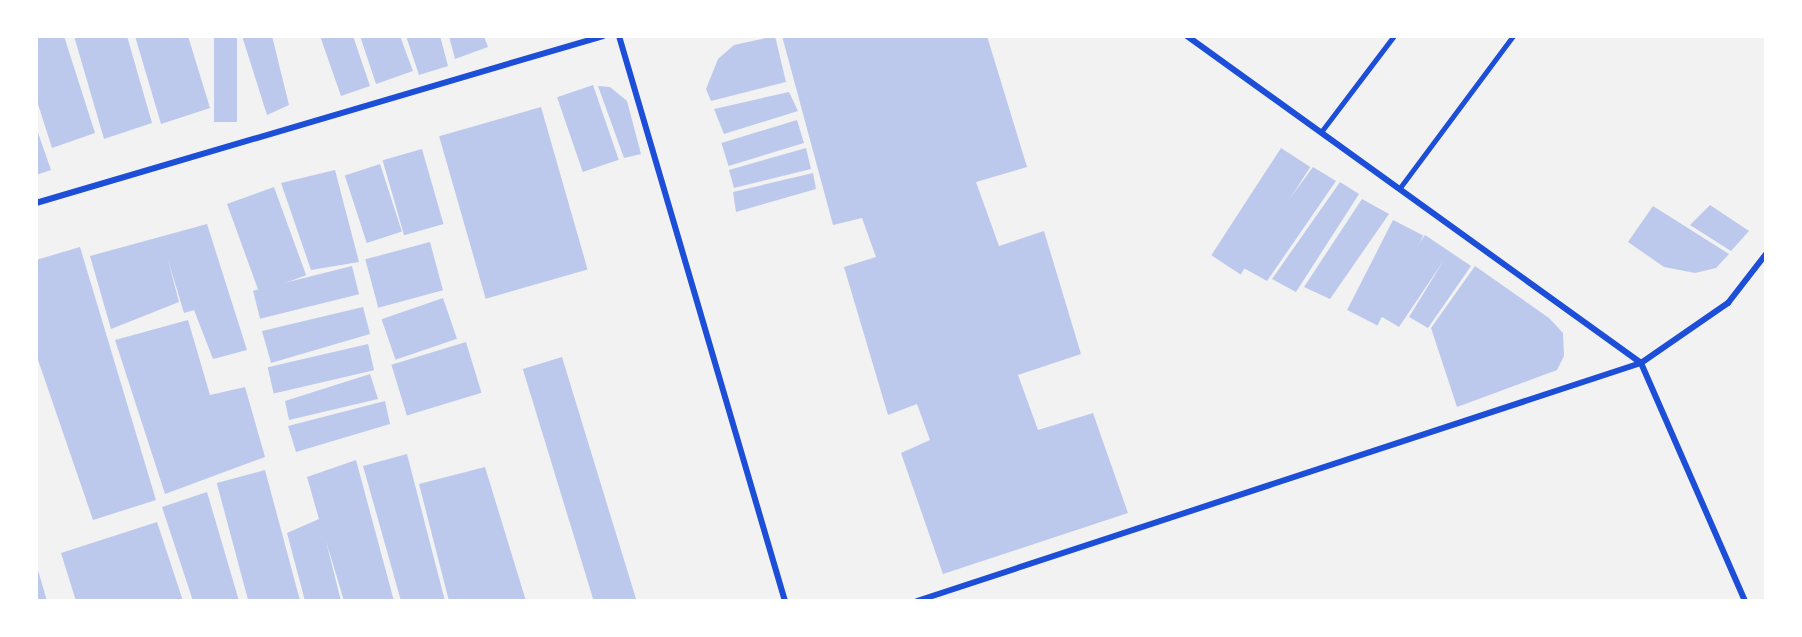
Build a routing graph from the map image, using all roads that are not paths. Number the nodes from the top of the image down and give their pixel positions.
1 (603, 36) edge
2 (619, 36) edge
3 (1187, 36) edge
4 (1394, 36) edge
5 (1513, 36) edge
6 (1321, 132) junction
7 (1399, 189) junction
8 (36, 203) edge
9 (1766, 254) edge
10 (1641, 363) junction
11 (785, 601) edge
12 (917, 601) edge
13 (1745, 601) edge

1 - 8 street
2 - 11 street
3 - 6 street
4 - 6 lane
5 - 7 lane
6 - 7 street
7 - 10 street
9 - 10 street
10 - 12 street
10 - 13 street

